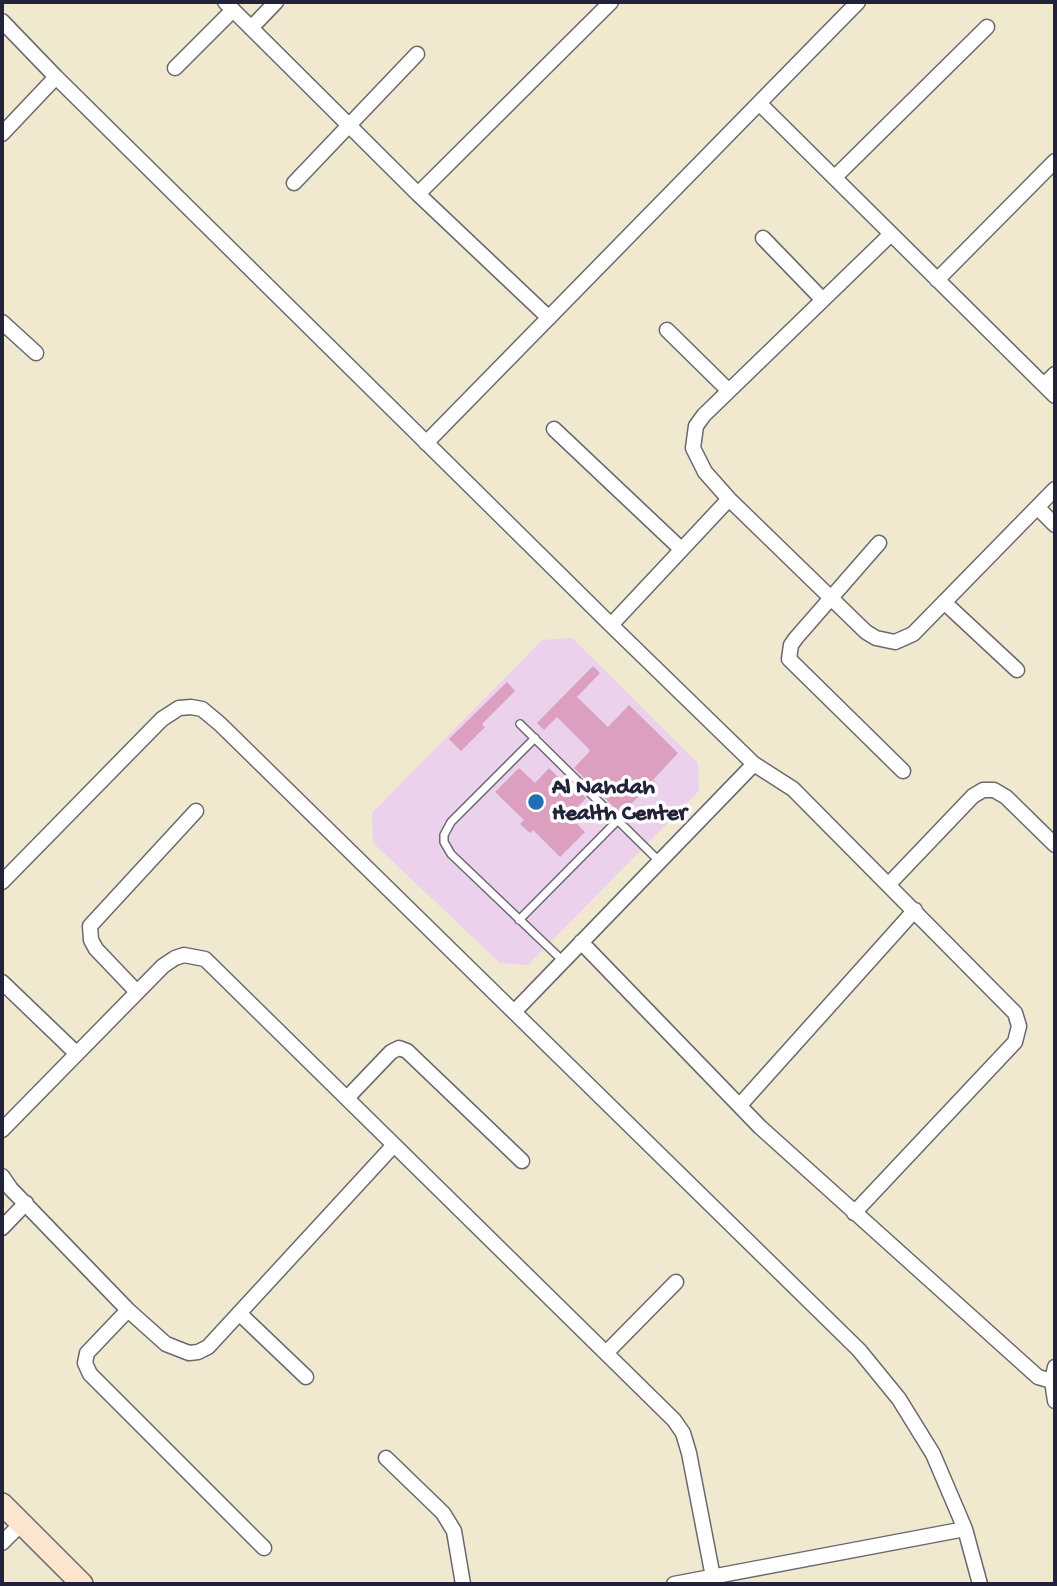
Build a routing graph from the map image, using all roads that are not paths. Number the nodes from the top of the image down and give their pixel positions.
1 (276, 2) edge
2 (611, 2) edge
3 (858, 2) edge
4 (229, 6) edge
5 (2, 21) edge
6 (987, 27) dead end
7 (251, 28) junction
8 (417, 54) dead end
9 (175, 68) dead end
10 (56, 77) junction
11 (759, 103) junction
12 (348, 126) junction
13 (2, 134) edge
14 (1055, 161) edge
15 (835, 177) junction
16 (294, 183) dead end
17 (418, 194) junction
18 (891, 234) junction
19 (763, 238) dead end
20 (937, 280) junction
21 (822, 299) junction
22 (549, 318) junction
23 (2, 322) edge
24 (667, 330) dead end
25 (36, 354) dead end
26 (1055, 374) edge
27 (728, 390) junction
28 (1050, 391) edge
29 (554, 429) dead end
30 (426, 443) junction
31 (1055, 489) edge
32 (729, 499) junction
33 (1038, 508) junction
34 (1055, 525) edge
35 (879, 543) dead end
36 (681, 549) junction
37 (831, 598) junction
38 (944, 601) junction
39 (611, 625) junction
40 (1017, 670) dead end
41 (520, 723) dead end
42 (535, 738) junction
43 (754, 765) junction
44 (903, 772) dead end
45 (195, 811) dead end
46 (618, 820) junction
47 (1055, 845) edge
48 (660, 862) junction
49 (2, 882) edge
50 (889, 884) junction
51 (915, 910) junction
52 (519, 919) junction
53 (581, 942) junction
54 (563, 961) junction
55 (2, 982) edge
56 (137, 992) junction
57 (514, 1012) junction
58 (76, 1053) junction
59 (347, 1098) junction
60 (740, 1105) junction
61 (2, 1130) edge
62 (394, 1145) junction
63 (522, 1161) dead end
64 (2, 1176) edge
65 (26, 1203) junction
66 (854, 1213) junction
67 (2, 1228) edge
68 (676, 1282) dead end
69 (128, 1310) junction
70 (239, 1313) junction
71 (607, 1352) junction
72 (1053, 1374) edge
73 (306, 1377) dead end
74 (1055, 1401) edge
75 (386, 1458) dead end
76 (2, 1504) edge
77 (22, 1523) junction
78 (965, 1529) junction
79 (2, 1543) edge
80 (264, 1548) dead end
81 (58, 1559) junction
82 (713, 1577) junction
83 (82, 1584) edge
84 (98, 1584) edge
85 (463, 1584) edge
86 (674, 1584) edge
87 (980, 1584) edge

1 - 7 street
2 - 17 street
3 - 11 street
4 - 7 street
4 - 9 street
5 - 10 street
6 - 15 street
7 - 12 street
8 - 12 street
10 - 13 street
10 - 30 street
11 - 15 street
11 - 22 street
12 - 16 street
12 - 17 street
14 - 20 street
15 - 18 street
17 - 22 street
18 - 20 street
18 - 21 street
19 - 21 street
20 - 28 street
21 - 27 street
22 - 30 street
23 - 25 street
24 - 27 street
26 - 28 street
27 - 32 street
29 - 36 street
30 - 39 street
31 - 33 street
32 - 36 street
32 - 37 street
33 - 34 street
33 - 38 street
35 - 37 street
36 - 39 street
37 - 38 street
37 - 44 street
38 - 40 street
39 - 43 street
41 - 42 lane
42 - 46 lane
42 - 52 lane
43 - 48 street
43 - 50 street
45 - 56 street
46 - 48 lane
46 - 52 lane
47 - 50 street
48 - 53 street
49 - 57 street
50 - 51 street
51 - 60 street
51 - 66 street
52 - 54 lane
53 - 54 street
53 - 60 street
54 - 57 street
55 - 58 street
56 - 58 street
56 - 59 street
57 - 78 street
58 - 61 street
59 - 62 street
59 - 63 street
60 - 66 street
62 - 70 street
62 - 71 street
64 - 65 street
65 - 67 street
65 - 69 street
66 - 72 street
68 - 71 street
69 - 70 street
69 - 80 street
70 - 73 street
71 - 82 street
72 - 74 street
75 - 85 street
76 - 77 main road
77 - 79 street
77 - 81 main road
78 - 82 street
78 - 87 street
81 - 83 main road
81 - 84 main road
82 - 86 street

